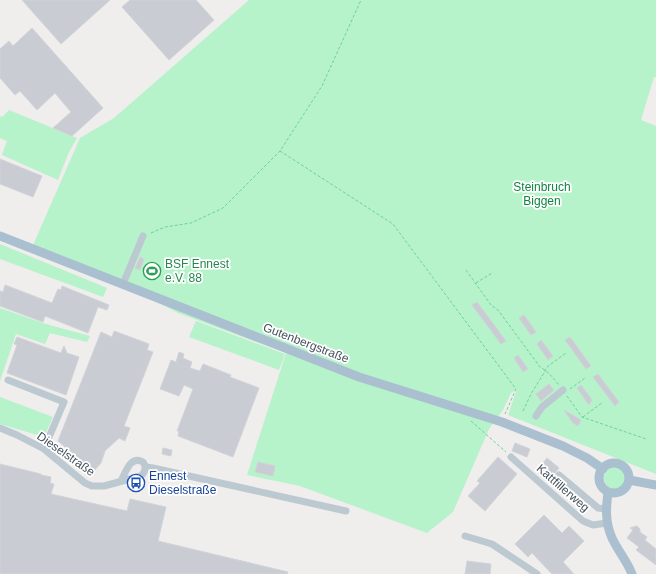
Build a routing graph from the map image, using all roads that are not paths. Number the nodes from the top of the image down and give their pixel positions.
1 (0, 236) edge
2 (143, 236) road end
3 (123, 284) junction
4 (8, 380) dead end
5 (564, 392) road end
6 (536, 416) dead end
7 (0, 428) edge
8 (44, 449) junction
9 (511, 457) road end
10 (146, 467) junction
11 (603, 469) junction
12 (559, 476) dead end
13 (629, 480) junction
14 (121, 481) junction
15 (656, 485) edge
16 (608, 492) junction
17 (346, 510) dead end
18 (606, 510) junction
19 (607, 523) junction
20 (465, 536) dead end
21 (537, 574) edge
22 (632, 574) edge

1 - 3 main road, Gutenbergstraße
2 - 3 street
3 - 11 main road, Gutenbergstraße
4 - 8 street
5 - 6 street
7 - 8 street, Dieselstraße
8 - 14 street, Dieselstraße
9 - 19 street, Kattfillerweg
10 - 14 street, Dieselstraße
10 - 14 street
10 - 17 street
11 - 13 main road
11 - 16 main road
12 - 18 street
13 - 15 main road
13 - 16 main road
16 - 18 main road
18 - 19 main road
19 - 22 main road
20 - 21 street

